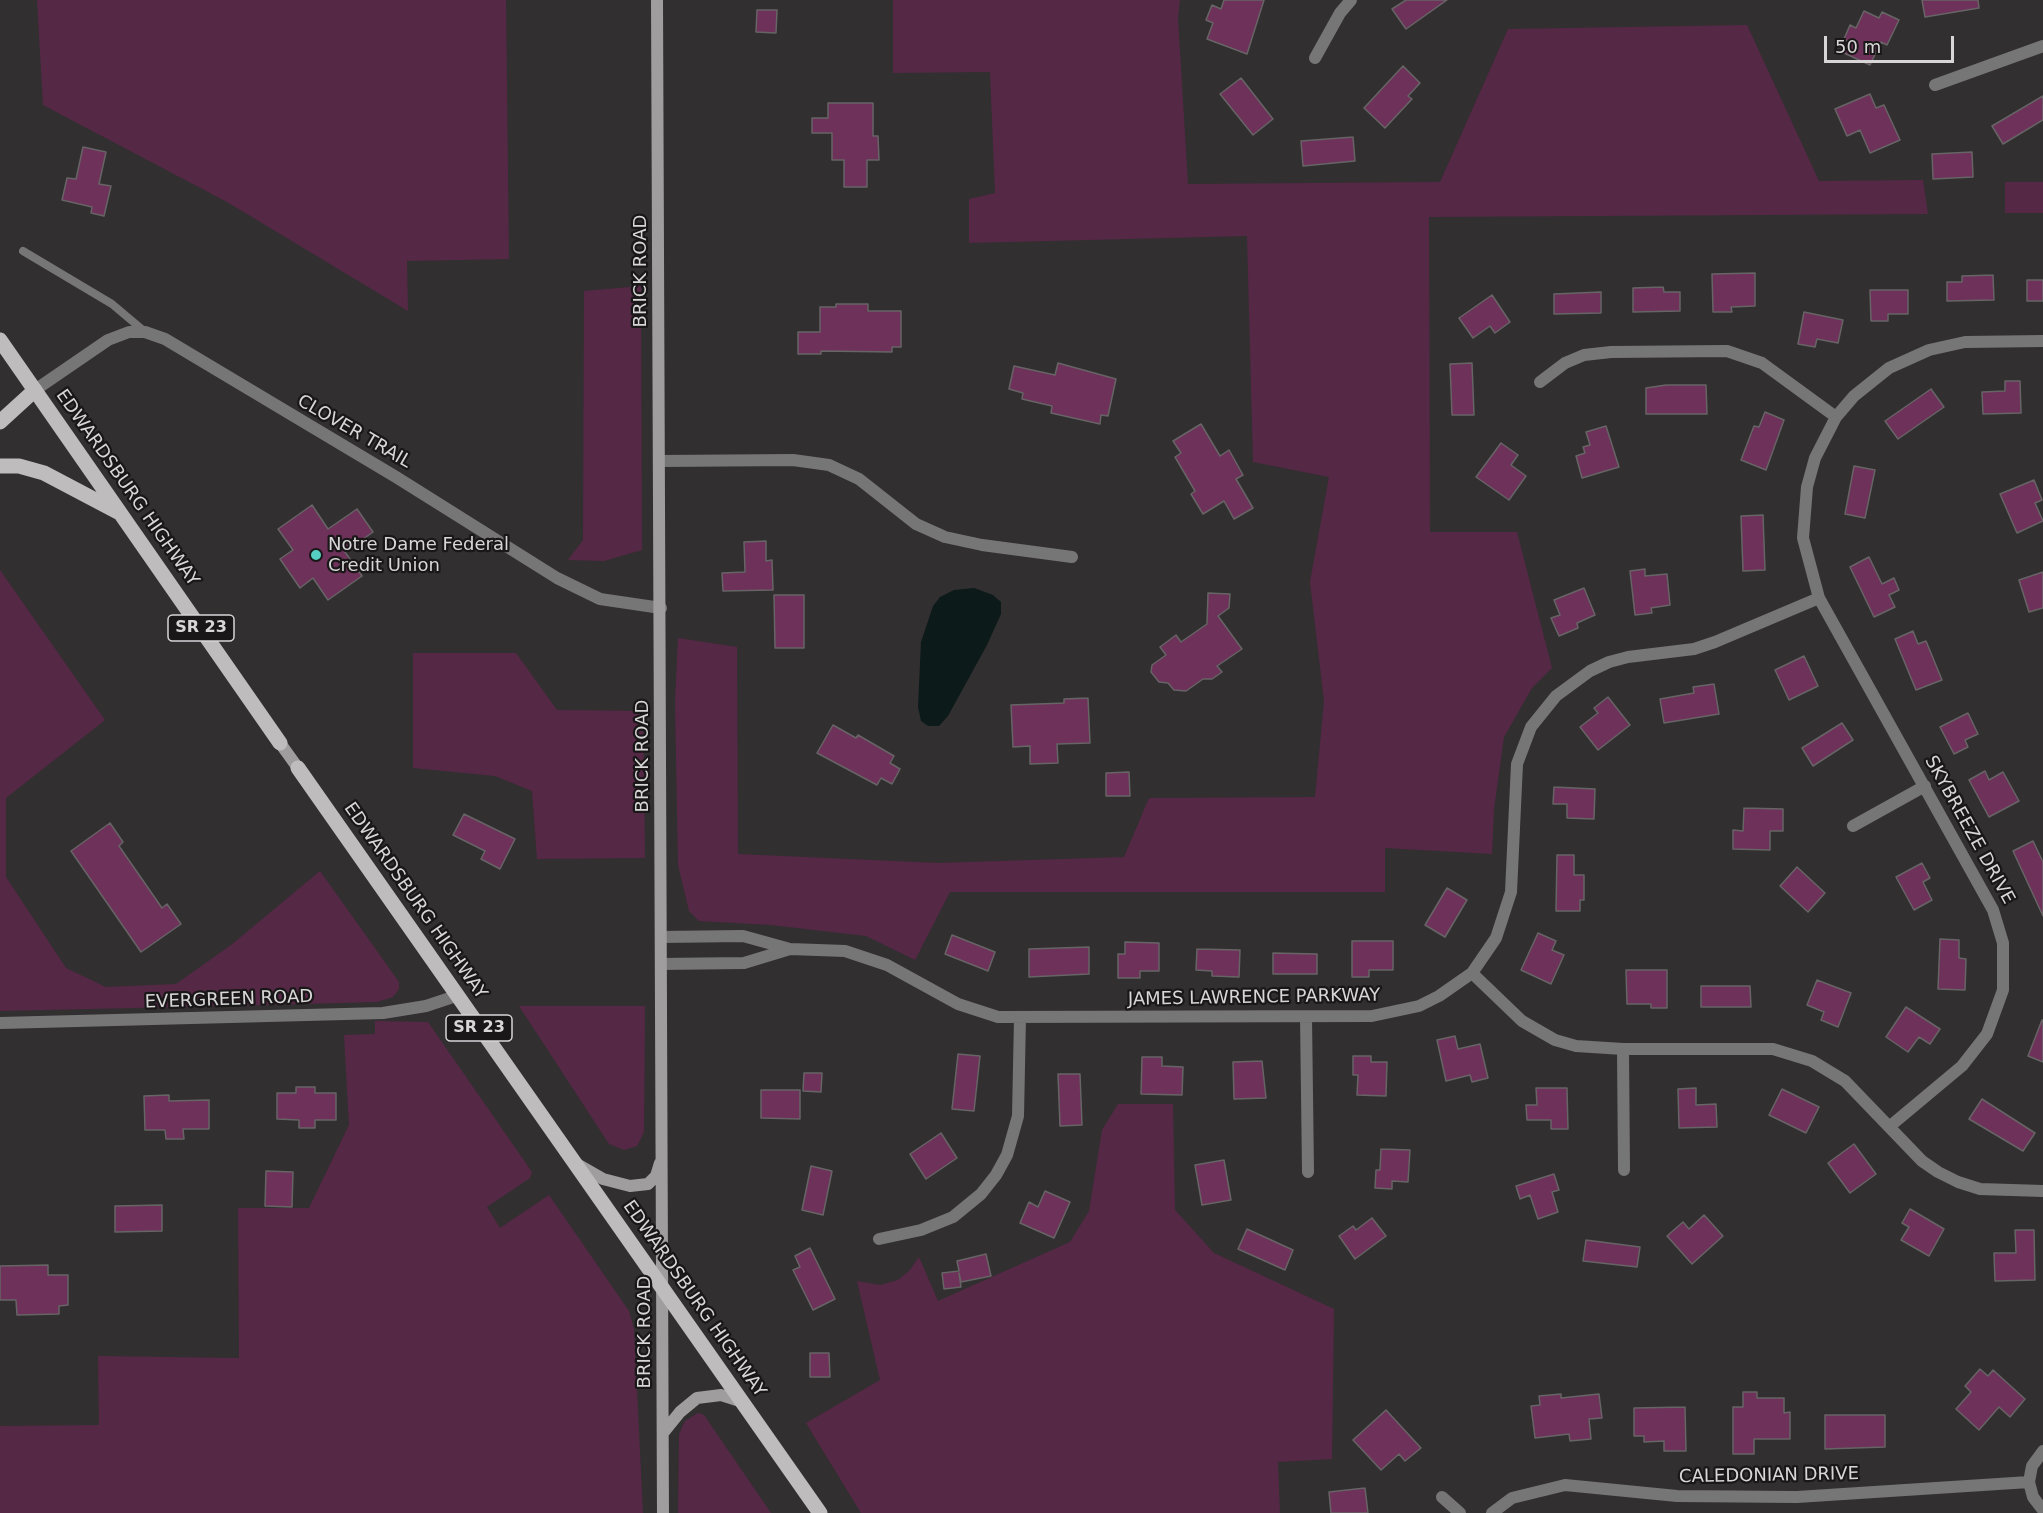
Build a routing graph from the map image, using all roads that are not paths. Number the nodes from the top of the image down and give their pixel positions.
1 (657, 0) edge
2 (1351, 0) edge
3 (2043, 46) edge
4 (1315, 58) dead end
5 (1935, 85) dead end
6 (24, 251) dead end
7 (145, 332) junction
8 (0, 340) edge
9 (2043, 341) edge
10 (1540, 382) dead end
11 (35, 390) junction
12 (0, 407) edge
13 (1836, 417) junction
14 (0, 422) edge
15 (660, 461) junction
16 (0, 466) edge
17 (120, 513) junction
18 (1072, 557) dead end
19 (1819, 598) junction
20 (661, 608) junction
21 (280, 743) joint
22 (298, 768) joint
23 (1925, 786) junction
24 (1853, 826) dead end
25 (661, 937) junction
26 (790, 949) junction
27 (661, 964) junction
28 (1472, 973) junction
29 (456, 996) junction
30 (1306, 1017) junction
31 (1020, 1018) junction
32 (0, 1023) edge
33 (1623, 1049) junction
34 (1889, 1127) junction
35 (662, 1153) junction
36 (572, 1161) junction
37 (1624, 1170) dead end
38 (1308, 1172) dead end
39 (2043, 1191) edge
40 (879, 1239) dead end
41 (663, 1287) junction
42 (743, 1402) junction
43 (663, 1433) junction
44 (2043, 1451) edge
45 (2029, 1482) junction
46 (1442, 1497) dead end
47 (2043, 1510) edge
48 (663, 1513) edge
49 (820, 1513) edge
50 (1460, 1513) edge
51 (1492, 1513) edge

1 - 15 street, BRICK ROAD
2 - 4 street
3 - 5 street
6 - 7 lane
7 - 11 street
7 - 20 street, CLOVER TRAIL
8 - 11 main road, EDWARDSBURG HIGHWAY / SR 23
9 - 13 street, SKYBREEZE DRIVE
10 - 13 street
11 - 12 main road
11 - 14 main road
11 - 17 main road, EDWARDSBURG HIGHWAY / SR 23
13 - 19 street, SKYBREEZE DRIVE
15 - 18 street
15 - 20 street, BRICK ROAD
16 - 17 main road
17 - 21 main road, EDWARDSBURG HIGHWAY / SR 23
19 - 23 street, SKYBREEZE DRIVE
19 - 28 street
20 - 25 street, BRICK ROAD
21 - 22 street, EDWARDSBURG HIGHWAY / SR 23
22 - 29 main road, EDWARDSBURG HIGHWAY / SR 23
23 - 24 street
23 - 34 street, SKYBREEZE DRIVE
25 - 26 street, JAMES LAWRENCE PARKWAY
25 - 27 street, BRICK ROAD
26 - 27 street, JAMES LAWRENCE PARKWAY
26 - 31 street, JAMES LAWRENCE PARKWAY
27 - 35 street, BRICK ROAD
28 - 30 street, JAMES LAWRENCE PARKWAY
28 - 33 street
29 - 32 street, EVERGREEN ROAD
29 - 36 main road, EDWARDSBURG HIGHWAY / SR 23
30 - 31 street, JAMES LAWRENCE PARKWAY
30 - 38 street
31 - 40 street
33 - 34 street
33 - 37 street
34 - 39 street
35 - 36 street
35 - 41 street, BRICK ROAD
36 - 41 main road, EDWARDSBURG HIGHWAY / SR 23
41 - 42 main road, EDWARDSBURG HIGHWAY / SR 23
41 - 43 street, BRICK ROAD
42 - 43 street
42 - 49 main road, EDWARDSBURG HIGHWAY / SR 23
43 - 48 street, BRICK ROAD
44 - 45 street
45 - 47 street
45 - 51 street, CALEDONIAN DRIVE
46 - 50 street

